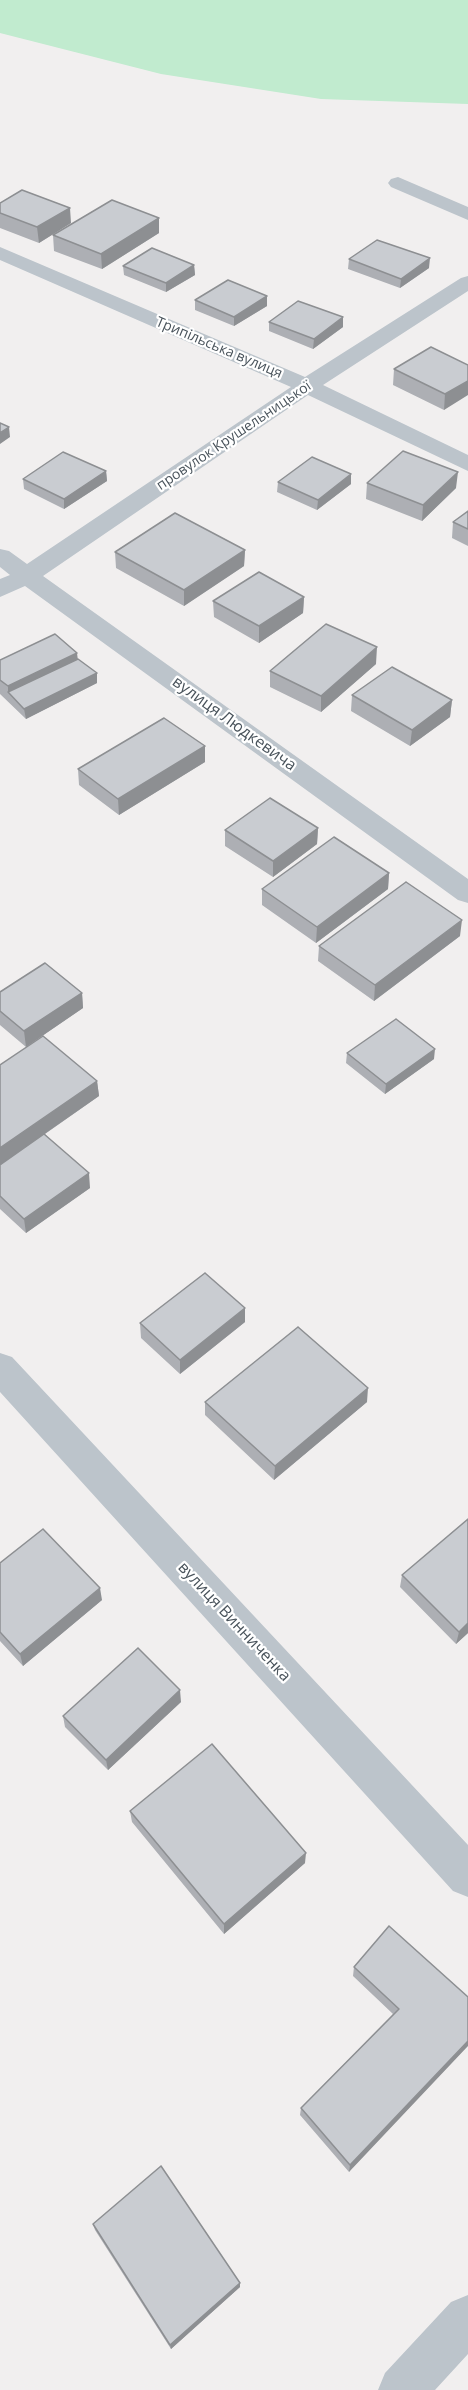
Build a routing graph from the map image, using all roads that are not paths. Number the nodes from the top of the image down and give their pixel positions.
1 (398, 183) dead end
2 (468, 214) edge
3 (0, 253) edge
4 (468, 282) edge
5 (307, 386) junction
6 (468, 464) edge
7 (0, 555) edge
8 (28, 575) junction
9 (0, 589) edge
10 (468, 893) edge
11 (0, 1368) edge
12 (468, 1875) edge
13 (468, 2319) edge
14 (402, 2390) edge

1 - 2 street
3 - 5 street, Трипільська вулиця
4 - 5 street, провулок Крушельницької
5 - 6 street, Трипільська вулиця
5 - 8 street, провулок Крушельницької
7 - 8 street, вулиця Людкевича
8 - 9 street, провулок Крушельницької
8 - 10 street, вулиця Людкевича
11 - 12 street, вулиця Винниченка
13 - 14 street

